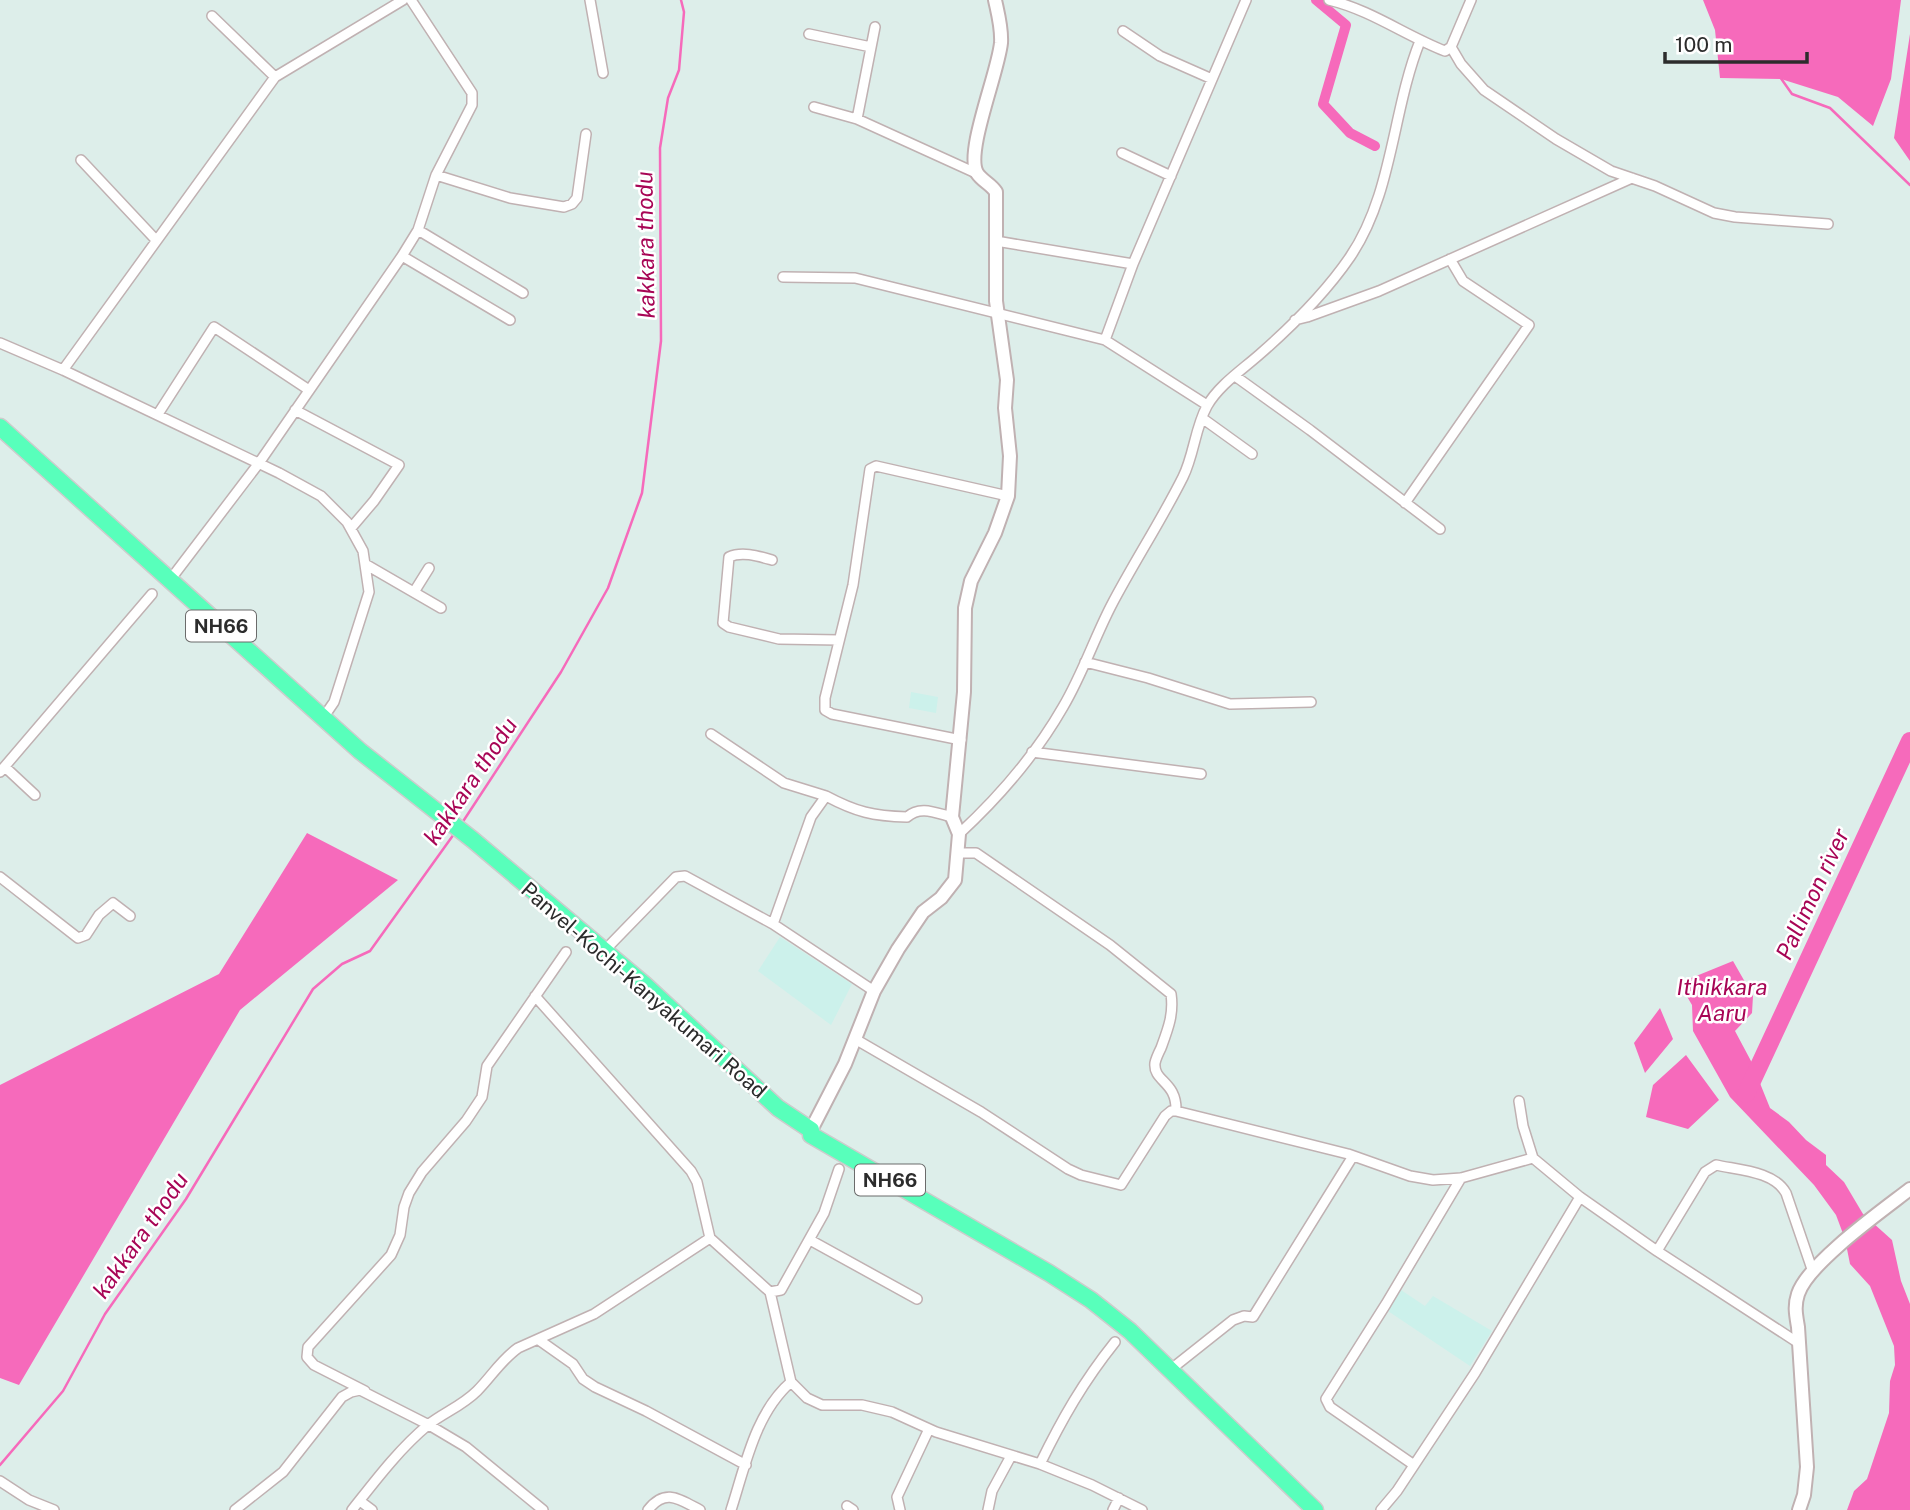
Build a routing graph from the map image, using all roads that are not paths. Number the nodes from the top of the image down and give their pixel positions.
1 (403, 0) edge
2 (411, 0) edge
3 (590, 0) edge
4 (995, 0) edge
5 (1246, 0) edge
6 (1329, 0) edge
7 (1471, 0) edge
8 (212, 16) dead end
9 (875, 27) dead end
10 (1123, 31) dead end
11 (810, 34) dead end
12 (1420, 41) junction
13 (872, 47) junction
14 (1451, 47) junction
15 (603, 73) dead end
16 (275, 77) junction
17 (1212, 79) junction
18 (814, 107) dead end
19 (857, 119) junction
20 (586, 134) dead end
21 (1122, 153) dead end
22 (81, 160) dead end
23 (978, 174) junction
24 (436, 175) junction
25 (1171, 176) junction
26 (1632, 178) junction
27 (1828, 224) dead end
28 (418, 230) junction
29 (156, 240) junction
30 (996, 241) junction
31 (402, 256) junction
32 (1450, 260) junction
33 (1133, 264) junction
34 (783, 277) dead end
35 (523, 293) dead end
36 (998, 313) junction
37 (510, 320) dead end
38 (1295, 320) junction
39 (1105, 340) junction
40 (0, 343) edge
41 (63, 370) junction
42 (1235, 376) junction
43 (309, 390) junction
44 (1208, 405) junction
45 (295, 410) junction
46 (158, 414) junction
47 (1202, 418) junction
48 (0, 427) edge
49 (1252, 454) dead end
50 (259, 463) junction
51 (1008, 496) junction
52 (1405, 503) junction
53 (351, 528) junction
54 (1440, 529) dead end
55 (772, 560) dead end
56 (365, 564) junction
57 (429, 568) dead end
58 (170, 580) junction
59 (414, 592) junction
60 (152, 594) dead end
61 (441, 608) dead end
62 (839, 640) junction
63 (1084, 662) junction
64 (1311, 702) dead end
65 (323, 718) junction
66 (711, 734) dead end
67 (961, 740) junction
68 (1032, 752) junction
69 (3, 770) edge
70 (1201, 775) dead end
71 (35, 795) dead end
72 (826, 796) junction
73 (952, 817) junction
74 (959, 834) junction
75 (957, 853) junction
76 (0, 877) edge
77 (130, 915) dead end
78 (773, 924) junction
79 (604, 951) junction
80 (566, 952) dead end
81 (874, 991) junction
82 (535, 996) junction
83 (855, 1040) junction
84 (1519, 1101) dead end
85 (1176, 1111) junction
86 (811, 1130) junction
87 (1353, 1156) junction
88 (1532, 1158) junction
89 (839, 1170) dead end
90 (1461, 1178) junction
91 (1910, 1189) edge
92 (1580, 1197) junction
93 (710, 1238) junction
94 (810, 1240) junction
95 (1657, 1251) junction
96 (1813, 1272) junction
97 (770, 1292) junction
98 (917, 1299) dead end
99 (539, 1340) junction
100 (1115, 1342) dead end
101 (1800, 1344) junction
102 (1170, 1370) junction
103 (790, 1382) junction
104 (365, 1391) junction
105 (429, 1424) junction
106 (929, 1429) junction
107 (1011, 1456) junction
108 (1040, 1464) junction
109 (746, 1465) junction
110 (1414, 1465) junction
111 (0, 1482) edge
112 (1119, 1498) junction
113 (29, 1500) junction
114 (359, 1501) junction
115 (24, 1510) edge
116 (54, 1510) edge
117 (234, 1510) edge
118 (352, 1510) edge
119 (372, 1510) edge
120 (543, 1510) edge
121 (648, 1510) edge
122 (700, 1510) edge
123 (731, 1510) edge
124 (900, 1510) edge
125 (988, 1510) edge
126 (1113, 1510) edge
127 (1142, 1510) edge
128 (1315, 1510) edge
129 (1381, 1510) edge
130 (1799, 1510) edge

1 - 16 street
2 - 24 street
3 - 15 street
4 - 23 main road
5 - 17 street
6 - 12 street
7 - 14 street
8 - 16 street
9 - 13 street
10 - 17 street
11 - 13 street
12 - 14 street
12 - 38 street
13 - 19 street
14 - 26 street
16 - 29 street
17 - 25 street
18 - 19 street
19 - 23 street
20 - 24 street
21 - 25 street
22 - 29 street
23 - 30 main road
24 - 28 street
25 - 33 street
26 - 27 street
26 - 32 street
28 - 31 street
28 - 35 street
29 - 41 street
30 - 33 street
30 - 36 main road
31 - 37 street
31 - 43 street
32 - 38 street
32 - 52 street
33 - 39 street
34 - 36 street
36 - 39 street
36 - 51 main road
38 - 42 street
39 - 44 street
40 - 41 street
41 - 46 street
42 - 44 street
42 - 52 street
43 - 45 street
43 - 46 street
44 - 47 street
45 - 50 street
45 - 53 street
46 - 50 street
47 - 49 street
47 - 63 street
48 - 58 highway, Panvel-Kochi-Kanyakumari Road / NH66
50 - 53 street
50 - 58 street
51 - 62 street
51 - 67 main road
52 - 54 street
53 - 56 street
55 - 62 street
56 - 59 street
56 - 65 street
57 - 59 street
58 - 65 highway, Panvel-Kochi-Kanyakumari Road / NH66
59 - 61 street
60 - 69 street
62 - 67 street
63 - 64 street
63 - 68 street
65 - 79 highway, Panvel-Kochi-Kanyakumari Road / NH66
66 - 72 street
67 - 73 main road
68 - 70 street
68 - 74 street
69 - 71 street
72 - 73 street
72 - 78 street
73 - 74 main road
74 - 75 main road
75 - 81 main road
75 - 85 street
76 - 77 street
78 - 79 street
78 - 81 street
79 - 86 highway, Panvel-Kochi-Kanyakumari Road / NH66
80 - 82 street
81 - 83 main road
82 - 93 street
82 - 104 street
83 - 85 street
83 - 86 main road
84 - 88 street
85 - 87 street
86 - 102 highway, Panvel-Kochi-Kanyakumari Road / NH66
87 - 90 street
87 - 102 street
88 - 90 street
88 - 92 street
89 - 94 street
90 - 110 street
91 - 96 main road
92 - 95 street
92 - 110 street
93 - 97 street
93 - 99 street
94 - 97 street
94 - 98 street
95 - 96 street
95 - 101 street
96 - 101 main road
97 - 103 street
99 - 105 street
99 - 109 street
100 - 108 street
101 - 130 main road
102 - 128 highway, Panvel-Kochi-Kanyakumari Road / NH66
103 - 106 street
103 - 109 street
104 - 105 street
104 - 117 street
105 - 114 street
105 - 120 street
106 - 107 street
106 - 124 street
107 - 108 street
107 - 125 street
108 - 112 street
109 - 123 street
110 - 129 street
111 - 113 street
112 - 126 street
112 - 127 street
113 - 115 street
113 - 116 street
114 - 118 street
114 - 119 street
121 - 122 street

